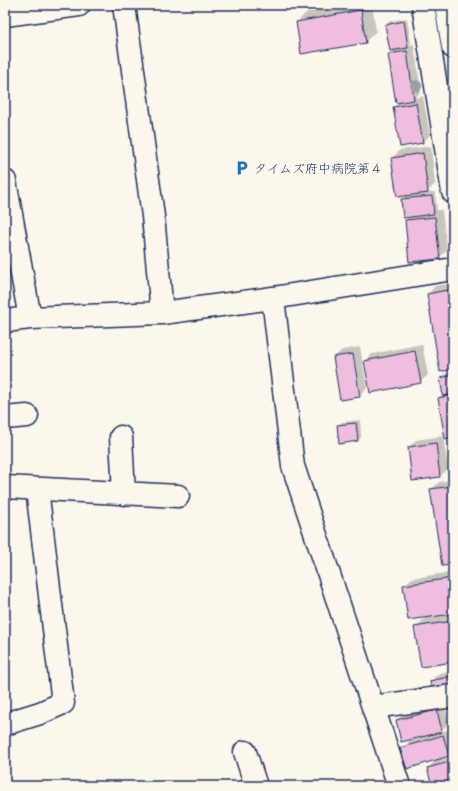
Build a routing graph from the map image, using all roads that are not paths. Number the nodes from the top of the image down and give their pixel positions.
1 (79, 5) edge
2 (124, 5) edge
3 (423, 5) edge
4 (446, 5) edge
5 (5, 15) edge
6 (453, 47) edge
7 (5, 181) edge
8 (453, 192) edge
9 (453, 268) edge
10 (273, 298) junction
11 (162, 313) junction
12 (30, 318) junction
13 (5, 321) edge
14 (27, 416) dead end
15 (5, 418) edge
16 (121, 437) dead end
17 (5, 487) edge
18 (37, 489) junction
19 (124, 494) junction
20 (178, 496) dead end
21 (453, 696) edge
22 (373, 707) junction
23 (5, 724) edge
24 (245, 752) dead end
25 (256, 786) edge
26 (399, 786) edge

1 - 5 main road
2 - 11 main road
3 - 8 main road
4 - 6 main road
7 - 12 main road
9 - 10 main road
10 - 11 main road
10 - 22 main road
11 - 12 main road
12 - 13 main road
14 - 15 main road
16 - 19 main road
17 - 18 main road
18 - 19 main road
18 - 23 main road
19 - 20 main road
21 - 22 main road
22 - 26 main road
24 - 25 main road

